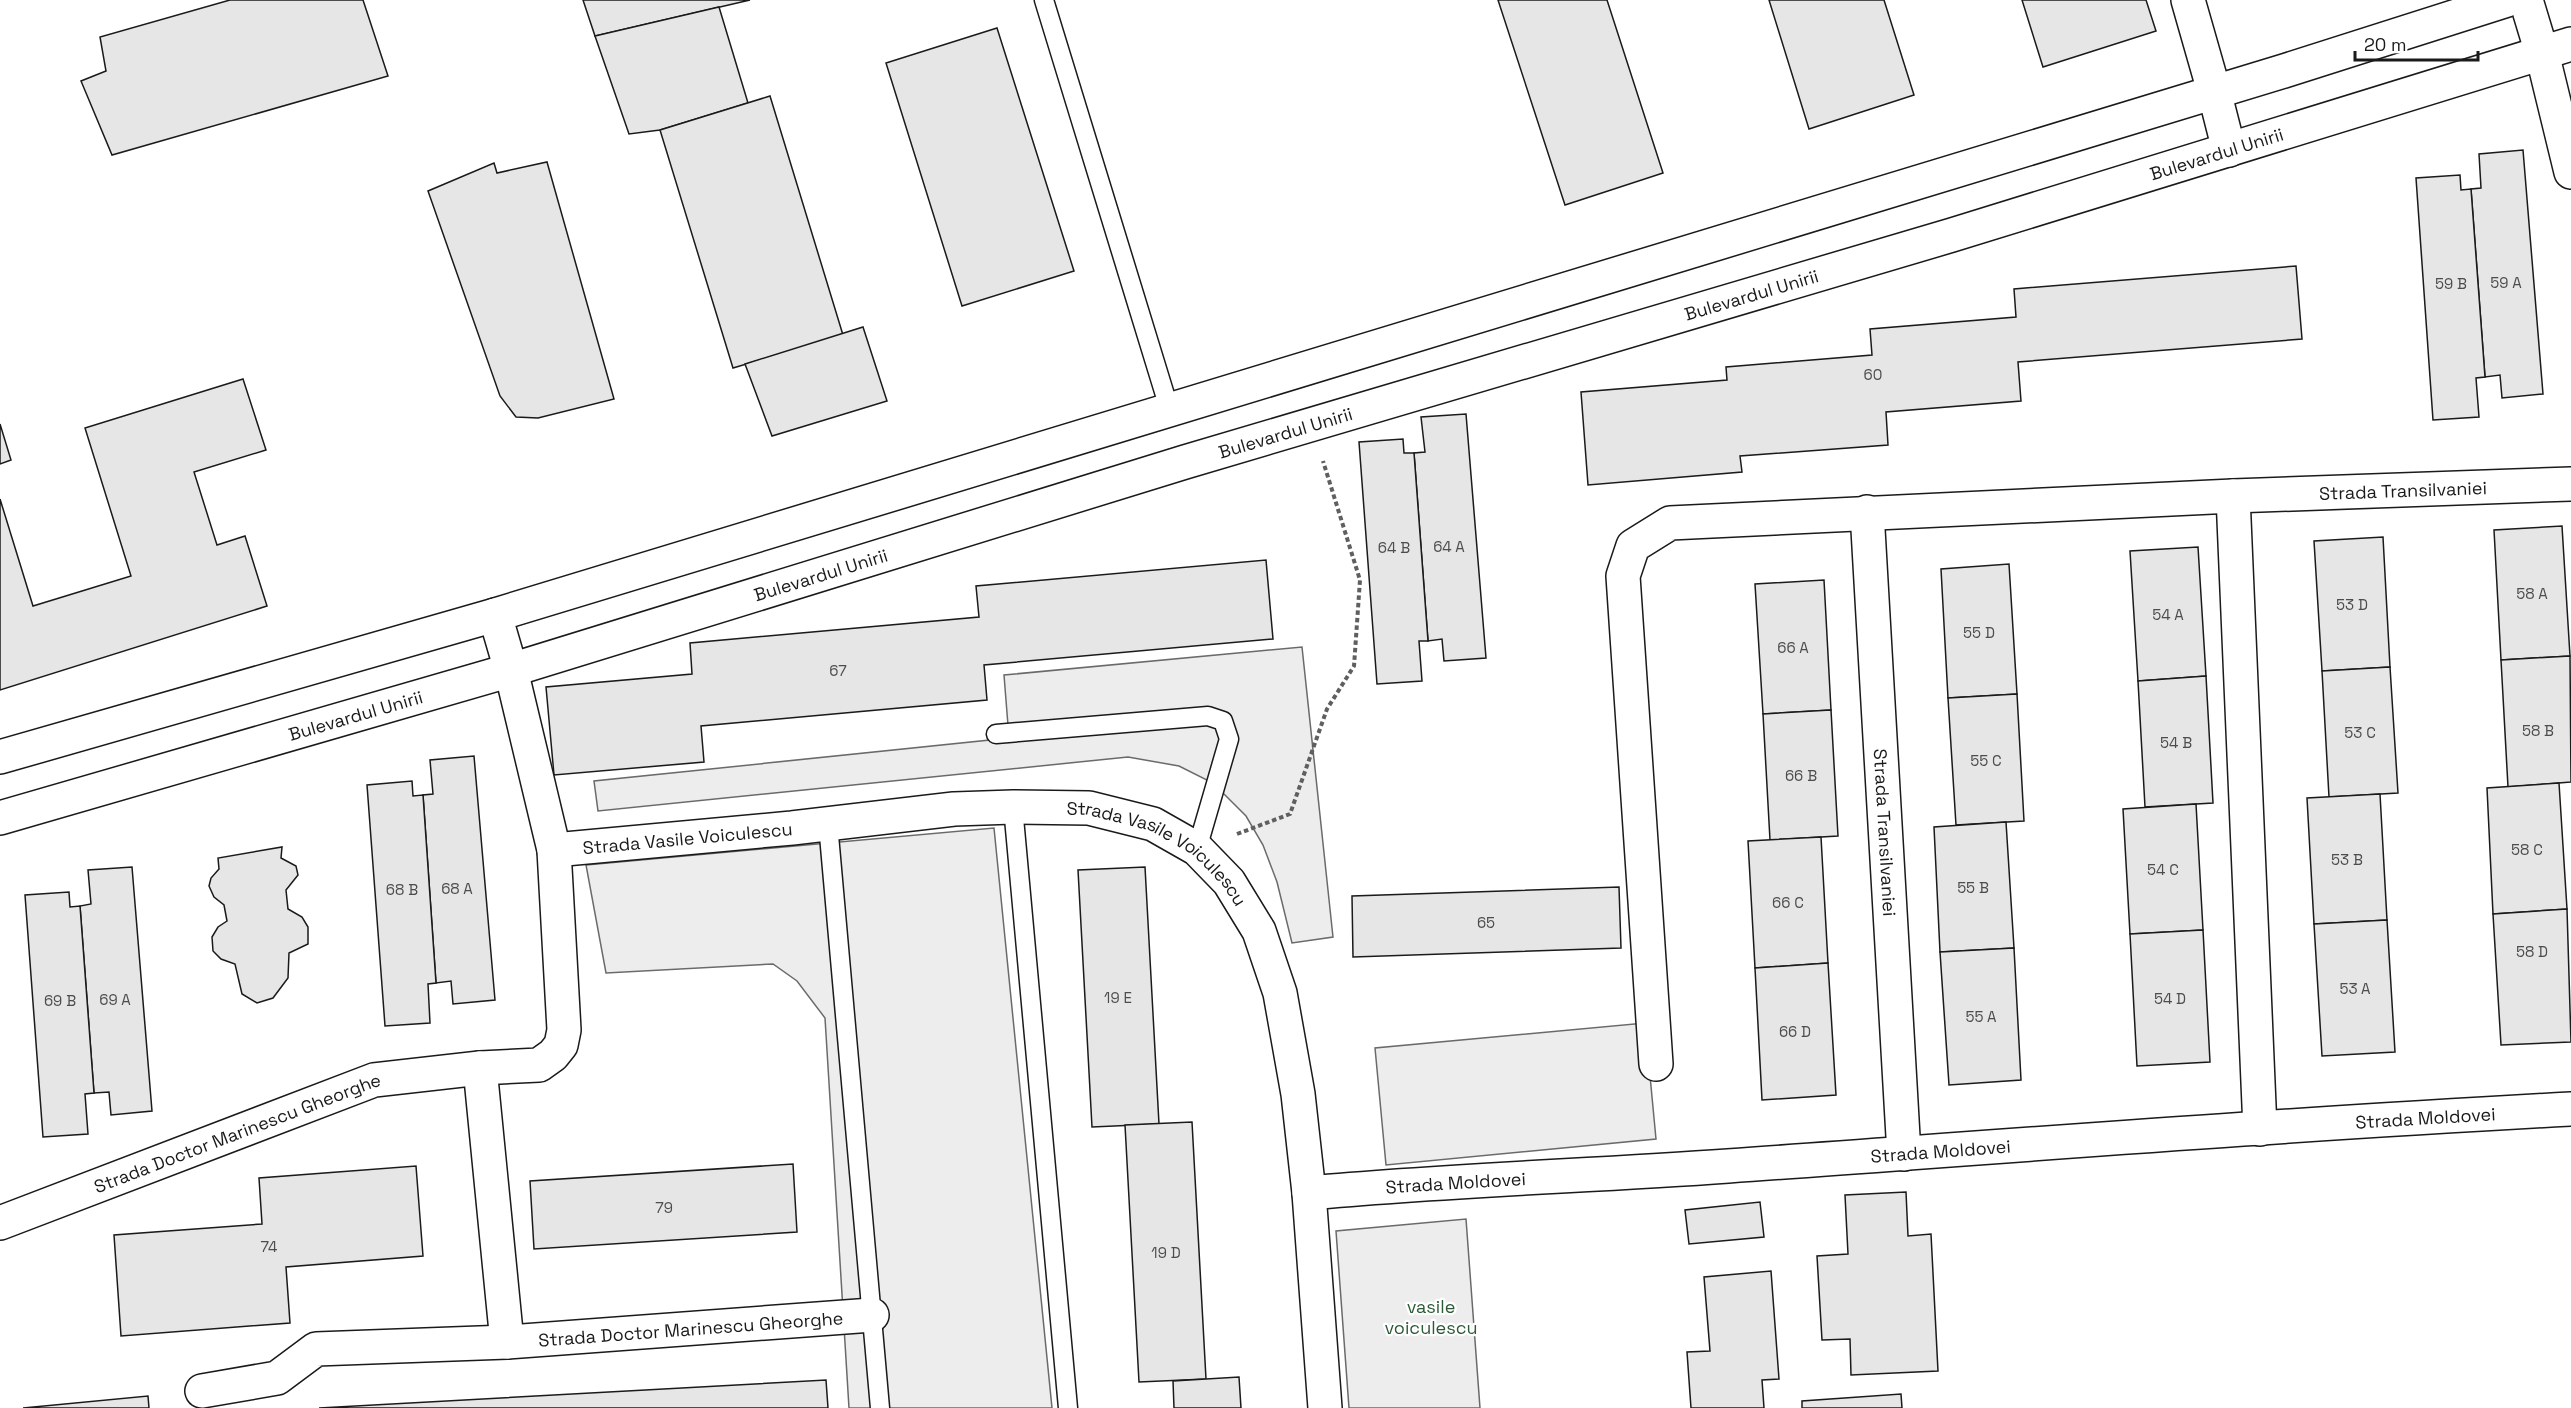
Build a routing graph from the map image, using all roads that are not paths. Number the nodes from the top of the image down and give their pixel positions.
1 (1044, 0) edge
2 (2188, 0) edge
3 (2507, 0) edge
4 (2526, 0) edge
5 (2557, 49) edge
6 (2214, 91) junction
7 (2229, 150) junction
8 (2571, 172) edge
9 (1169, 408) junction
10 (2571, 484) edge
11 (2233, 496) junction
12 (1867, 512) junction
13 (495, 615) junction
14 (511, 670) junction
15 (996, 734) dead end
16 (0, 757) edge
17 (1013, 807) junction
18 (0, 818) edge
19 (828, 824) junction
20 (1197, 849) junction
21 (554, 850) junction
22 (1656, 1064) dead end
23 (480, 1068) junction
24 (2571, 1110) edge
25 (2260, 1129) junction
26 (1904, 1154) junction
27 (1309, 1194) junction
28 (0, 1223) edge
29 (872, 1316) junction
30 (507, 1342) junction
31 (202, 1391) dead end
32 (880, 1408) edge
33 (1068, 1408) edge
34 (1325, 1408) edge

1 - 9 lane
2 - 6 street
3 - 6 street
4 - 5 street
5 - 7 street, Bulevardul Unirii
5 - 8 street
6 - 7 street
6 - 9 street
7 - 14 street, Bulevardul Unirii
9 - 13 street
10 - 11 street, Strada Transilvaniei
11 - 12 street, Strada Transilvaniei
11 - 25 street
12 - 22 street, Strada Transilvaniei
12 - 26 street, Strada Transilvaniei
13 - 14 street, Strada Doctor Marinescu Gheorghe
13 - 16 street
14 - 18 street, Bulevardul Unirii
14 - 21 street, Strada Doctor Marinescu Gheorghe
15 - 20 lane
17 - 19 street, Strada Vasile Voiculescu
17 - 20 street, Strada Vasile Voiculescu
17 - 33 lane
19 - 21 street, Strada Vasile Voiculescu
19 - 29 lane
20 - 27 street, Strada Vasile Voiculescu
21 - 23 street, Strada Doctor Marinescu Gheorghe
23 - 28 street, Strada Doctor Marinescu Gheorghe
23 - 30 street
24 - 25 street, Strada Moldovei
25 - 26 street, Strada Moldovei
26 - 27 street, Strada Moldovei
27 - 34 street, Strada Vasile Voiculescu
29 - 30 street, Strada Doctor Marinescu Gheorghe
29 - 32 lane
30 - 31 street, Strada Doctor Marinescu Gheorghe

